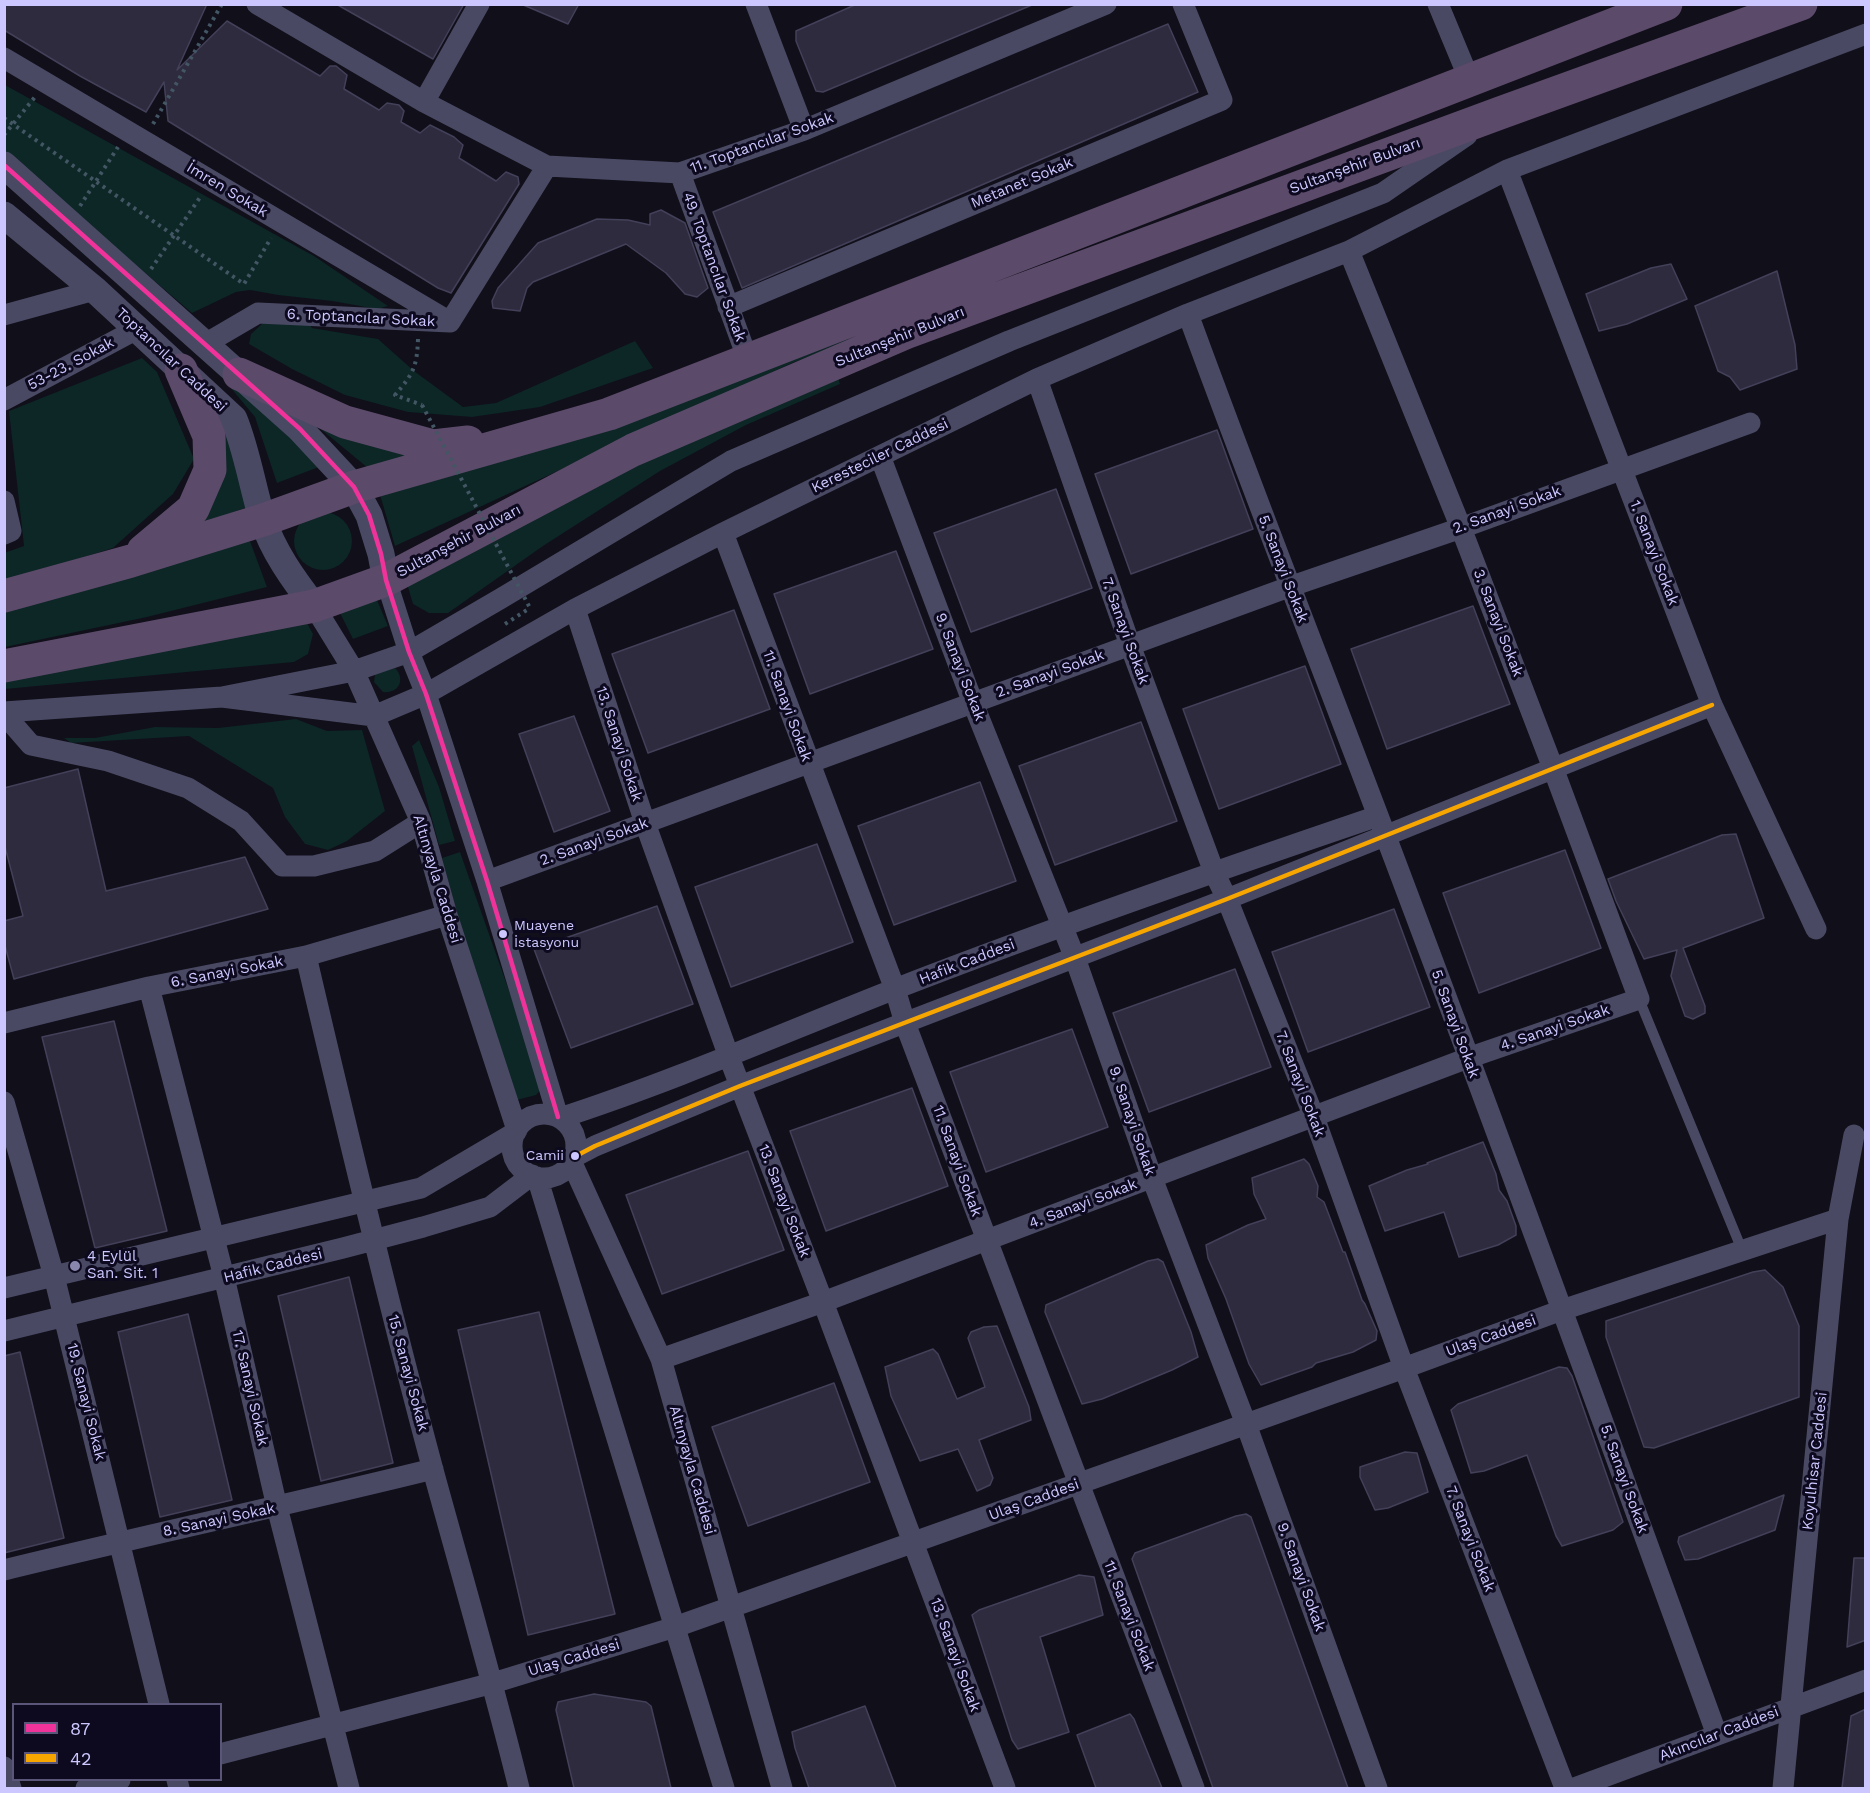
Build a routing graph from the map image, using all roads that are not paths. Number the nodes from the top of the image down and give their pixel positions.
1 (257, 4) edge
2 (479, 4) edge
3 (756, 4) edge
4 (1106, 4) edge
5 (1183, 4) edge
6 (1438, 4) edge
7 (1666, 4) edge
8 (1801, 4) edge
9 (1866, 34) edge
10 (4, 58) edge
11 (1470, 81) junction
12 (424, 102) junction
13 (1500, 113) junction
14 (804, 130) junction
15 (4, 165) edge
16 (547, 166) junction
17 (1507, 170) junction
18 (680, 173) junction
19 (4, 214) edge
20 (1348, 251) junction
21 (94, 290) junction
22 (728, 307) junction
23 (1188, 314) junction
24 (4, 315) edge
25 (450, 322) junction
26 (137, 328) junction
27 (205, 344) junction
28 (747, 360) junction
29 (181, 370) junction
30 (239, 374) junction
31 (1037, 379) junction
32 (4, 400) edge
33 (1750, 423) dead end
34 (529, 437) junction
35 (880, 456) junction
36 (1622, 468) junction
37 (354, 487) junction
38 (4, 501) edge
39 (263, 520) junction
40 (1461, 528) junction
41 (723, 533) junction
42 (4, 534) edge
43 (131, 561) junction
44 (386, 580) junction
45 (1290, 586) junction
46 (4, 596) edge
47 (314, 606) junction
48 (574, 609) junction
49 (1130, 645) junction
50 (409, 652) junction
51 (4, 666) edge
52 (354, 671) junction
53 (426, 694) junction
54 (222, 697) junction
55 (973, 703) junction
56 (1712, 705) junction
57 (4, 713) edge
58 (374, 716) junction
59 (809, 763) junction
60 (1553, 768) junction
61 (421, 822) junction
62 (645, 823) junction
63 (1381, 825) junction
64 (1214, 872) junction
65 (487, 881) junction
66 (1227, 899) junction
67 (447, 915) junction
68 (1061, 927) junction
69 (1816, 929) dead end
70 (306, 956) junction
71 (1075, 958) junction
72 (149, 987) junction
73 (895, 989) junction
74 (1639, 999) junction
75 (4, 1023) edge
76 (905, 1023) junction
77 (729, 1057) junction
78 (1468, 1058) junction
79 (740, 1086) junction
80 (4, 1102) edge
81 (559, 1117) junction
82 (1314, 1117) junction
83 (516, 1131) junction
84 (1854, 1135) dead end
85 (573, 1160) junction
86 (534, 1176) junction
87 (1152, 1178) junction
88 (363, 1201) junction
89 (1838, 1219) junction
90 (213, 1237) junction
91 (374, 1240) junction
92 (986, 1240) junction
93 (1742, 1250) junction
94 (54, 1276) junction
95 (225, 1277) junction
96 (4, 1288) edge
97 (823, 1302) junction
98 (1562, 1310) junction
99 (64, 1316) junction
100 (4, 1331) edge
101 (661, 1359) junction
102 (1404, 1368) junction
103 (1245, 1424) junction
104 (433, 1469) junction
105 (1079, 1484) junction
106 (277, 1507) junction
107 (120, 1542) junction
108 (914, 1543) junction
109 (4, 1569) edge
110 (730, 1606) junction
111 (675, 1627) junction
112 (1866, 1680) edge
113 (493, 1683) junction
114 (159, 1703) edge
115 (1791, 1707) junction
116 (334, 1725) junction
117 (1717, 1735) junction
118 (222, 1753) edge
119 (4, 1767) edge
120 (112, 1781) edge
121 (11, 1788) edge
122 (86, 1788) edge
123 (349, 1788) edge
124 (519, 1788) edge
125 (724, 1788) edge
126 (782, 1788) edge
127 (1005, 1788) edge
128 (1194, 1788) edge
129 (1377, 1788) edge
130 (1565, 1788) edge
131 (1574, 1788) edge
132 (1783, 1788) edge

1 - 12 street, 11. Toptancılar Sokak
2 - 12 street
3 - 14 street
4 - 14 street, 11. Toptancılar Sokak
5 - 22 street, Metanet Sokak
6 - 11 street
7 - 11 highway
8 - 13 highway, Sultanşehir Bulvarı
9 - 17 street, Keresteciler Caddesi
10 - 25 street, İmren Sokak
11 - 28 highway
12 - 16 street, 11. Toptancılar Sokak
13 - 44 highway, Sultanşehir Bulvarı
13 - 50 street
14 - 18 street, 11. Toptancılar Sokak
15 - 27 street
16 - 18 street, 11. Toptancılar Sokak
16 - 25 street, 6. Toptancılar Sokak
17 - 20 street, Keresteciler Caddesi
17 - 36 street, 1. Sanayi Sokak
18 - 22 street, 49. Toptancılar Sokak
19 - 21 street, Toptancılar Caddesi
20 - 23 street, Keresteciler Caddesi
20 - 40 street, 3. Sanayi Sokak
21 - 24 street
21 - 26 street, Toptancılar Caddesi
22 - 28 street, 49. Toptancılar Sokak
23 - 31 street, Keresteciler Caddesi
23 - 45 street, 5. Sanayi Sokak
25 - 27 street, 6. Toptancılar Sokak
26 - 29 street, Toptancılar Caddesi
26 - 32 street, 53-23. Sokak
27 - 30 street
28 - 34 highway
29 - 39 street, Toptancılar Caddesi
29 - 43 highway
30 - 34 highway
30 - 37 street
31 - 35 street, Keresteciler Caddesi
31 - 49 street, 7. Sanayi Sokak
33 - 36 street, 2. Sanayi Sokak
34 - 37 highway
35 - 41 street, Keresteciler Caddesi
35 - 55 street, 9. Sanayi Sokak
36 - 40 street, 2. Sanayi Sokak
36 - 56 street, 1. Sanayi Sokak
37 - 39 highway
37 - 44 street
38 - 42 street
39 - 43 highway
39 - 47 street, Toptancılar Caddesi
40 - 45 street, 2. Sanayi Sokak
40 - 60 street, 3. Sanayi Sokak
41 - 48 street, Keresteciler Caddesi
41 - 59 street, 11. Sanayi Sokak
43 - 46 highway
44 - 47 highway, Sultanşehir Bulvarı
44 - 50 street
45 - 49 street, 2. Sanayi Sokak
45 - 63 street, 5. Sanayi Sokak
47 - 51 highway, Sultanşehir Bulvarı
47 - 52 street, Altınyayla Caddesi
48 - 53 street, Keresteciler Caddesi
48 - 62 street, 13. Sanayi Sokak
49 - 55 street, 2. Sanayi Sokak
49 - 64 street, 7. Sanayi Sokak
50 - 52 street
50 - 53 street
52 - 54 street
52 - 58 street, Altınyayla Caddesi
53 - 58 street, Keresteciler Caddesi
53 - 65 street
54 - 57 street
54 - 58 street
55 - 59 street, 2. Sanayi Sokak
55 - 68 street, 9. Sanayi Sokak
56 - 60 street, Hafik Caddesi
56 - 69 street, 1. Sanayi Sokak
57 - 61 street
58 - 61 street, Altınyayla Caddesi
59 - 62 street, 2. Sanayi Sokak
59 - 73 street, 11. Sanayi Sokak
60 - 63 street, Hafik Caddesi
60 - 74 street, 3. Sanayi Sokak
61 - 67 street, Altınyayla Caddesi
62 - 65 street, 2. Sanayi Sokak
62 - 77 street, 13. Sanayi Sokak
63 - 64 street, Hafik Caddesi
63 - 66 street, Hafik Caddesi
63 - 78 street, 5. Sanayi Sokak
64 - 66 street, 7. Sanayi Sokak
64 - 68 street, Hafik Caddesi
65 - 81 street
66 - 71 street, Hafik Caddesi
66 - 82 street, 7. Sanayi Sokak
67 - 70 street, 6. Sanayi Sokak
67 - 83 street, Altınyayla Caddesi
68 - 71 street, 9. Sanayi Sokak
68 - 73 street, Hafik Caddesi
70 - 72 street, 6. Sanayi Sokak
70 - 88 street, 15. Sanayi Sokak
71 - 76 street, Hafik Caddesi
71 - 87 street, 9. Sanayi Sokak
72 - 75 street, 6. Sanayi Sokak
72 - 90 street, 17. Sanayi Sokak
73 - 76 street, 11. Sanayi Sokak
73 - 77 street, Hafik Caddesi
74 - 78 street, 4. Sanayi Sokak
74 - 93 lane
76 - 79 street, Hafik Caddesi
76 - 92 street, 11. Sanayi Sokak
77 - 79 street, 13. Sanayi Sokak
77 - 81 street, Hafik Caddesi
78 - 82 street, 4. Sanayi Sokak
78 - 98 street, 5. Sanayi Sokak
79 - 85 street, Hafik Caddesi
79 - 97 street, 13. Sanayi Sokak
80 - 94 street, 19. Sanayi Sokak
81 - 83 street
81 - 85 street
82 - 87 street, 4. Sanayi Sokak
82 - 102 street, 7. Sanayi Sokak
83 - 86 street
83 - 88 street
84 - 89 street, Koyulhisar Caddesi
85 - 86 street
85 - 101 street, Altınyayla Caddesi
86 - 91 street, Hafik Caddesi
86 - 111 street
87 - 92 street, 4. Sanayi Sokak
87 - 103 street, 9. Sanayi Sokak
88 - 90 street
88 - 91 street, 15. Sanayi Sokak
89 - 93 street, Ulaş Caddesi
89 - 115 street, Koyulhisar Caddesi
90 - 94 street
90 - 95 street, 17. Sanayi Sokak
91 - 95 street, Hafik Caddesi
91 - 104 street, 15. Sanayi Sokak
92 - 97 street, 4. Sanayi Sokak
92 - 105 street, 11. Sanayi Sokak
93 - 98 street, Ulaş Caddesi
94 - 96 street
94 - 99 street, 19. Sanayi Sokak
95 - 99 street, Hafik Caddesi
95 - 106 street, 17. Sanayi Sokak
97 - 101 street, 4. Sanayi Sokak
97 - 108 street, 13. Sanayi Sokak
98 - 102 street, Ulaş Caddesi
98 - 117 street, 5. Sanayi Sokak
99 - 100 street, Hafik Caddesi
99 - 107 street, 19. Sanayi Sokak
101 - 110 street, Altınyayla Caddesi
102 - 103 street, Ulaş Caddesi
102 - 130 street, 7. Sanayi Sokak
103 - 105 street, Ulaş Caddesi
103 - 129 street, 9. Sanayi Sokak
104 - 106 street, 8. Sanayi Sokak
104 - 113 street, 15. Sanayi Sokak
105 - 108 street, Ulaş Caddesi
105 - 128 street, 11. Sanayi Sokak
106 - 107 street, 8. Sanayi Sokak
106 - 116 street, 17. Sanayi Sokak
107 - 109 street, 8. Sanayi Sokak
107 - 114 street, 19. Sanayi Sokak
108 - 110 street, Ulaş Caddesi
108 - 127 street, 13. Sanayi Sokak
110 - 111 street, Ulaş Caddesi
110 - 126 street, Altınyayla Caddesi
111 - 113 street, Ulaş Caddesi
111 - 125 street
112 - 115 street, Akıncılar Caddesi
113 - 116 street, Ulaş Caddesi
113 - 124 street, 15. Sanayi Sokak
115 - 117 street, Akıncılar Caddesi
115 - 132 street, Koyulhisar Caddesi
116 - 118 street, Ulaş Caddesi
116 - 123 street, 17. Sanayi Sokak
117 - 131 street, Akıncılar Caddesi
119 - 121 street
120 - 122 street

